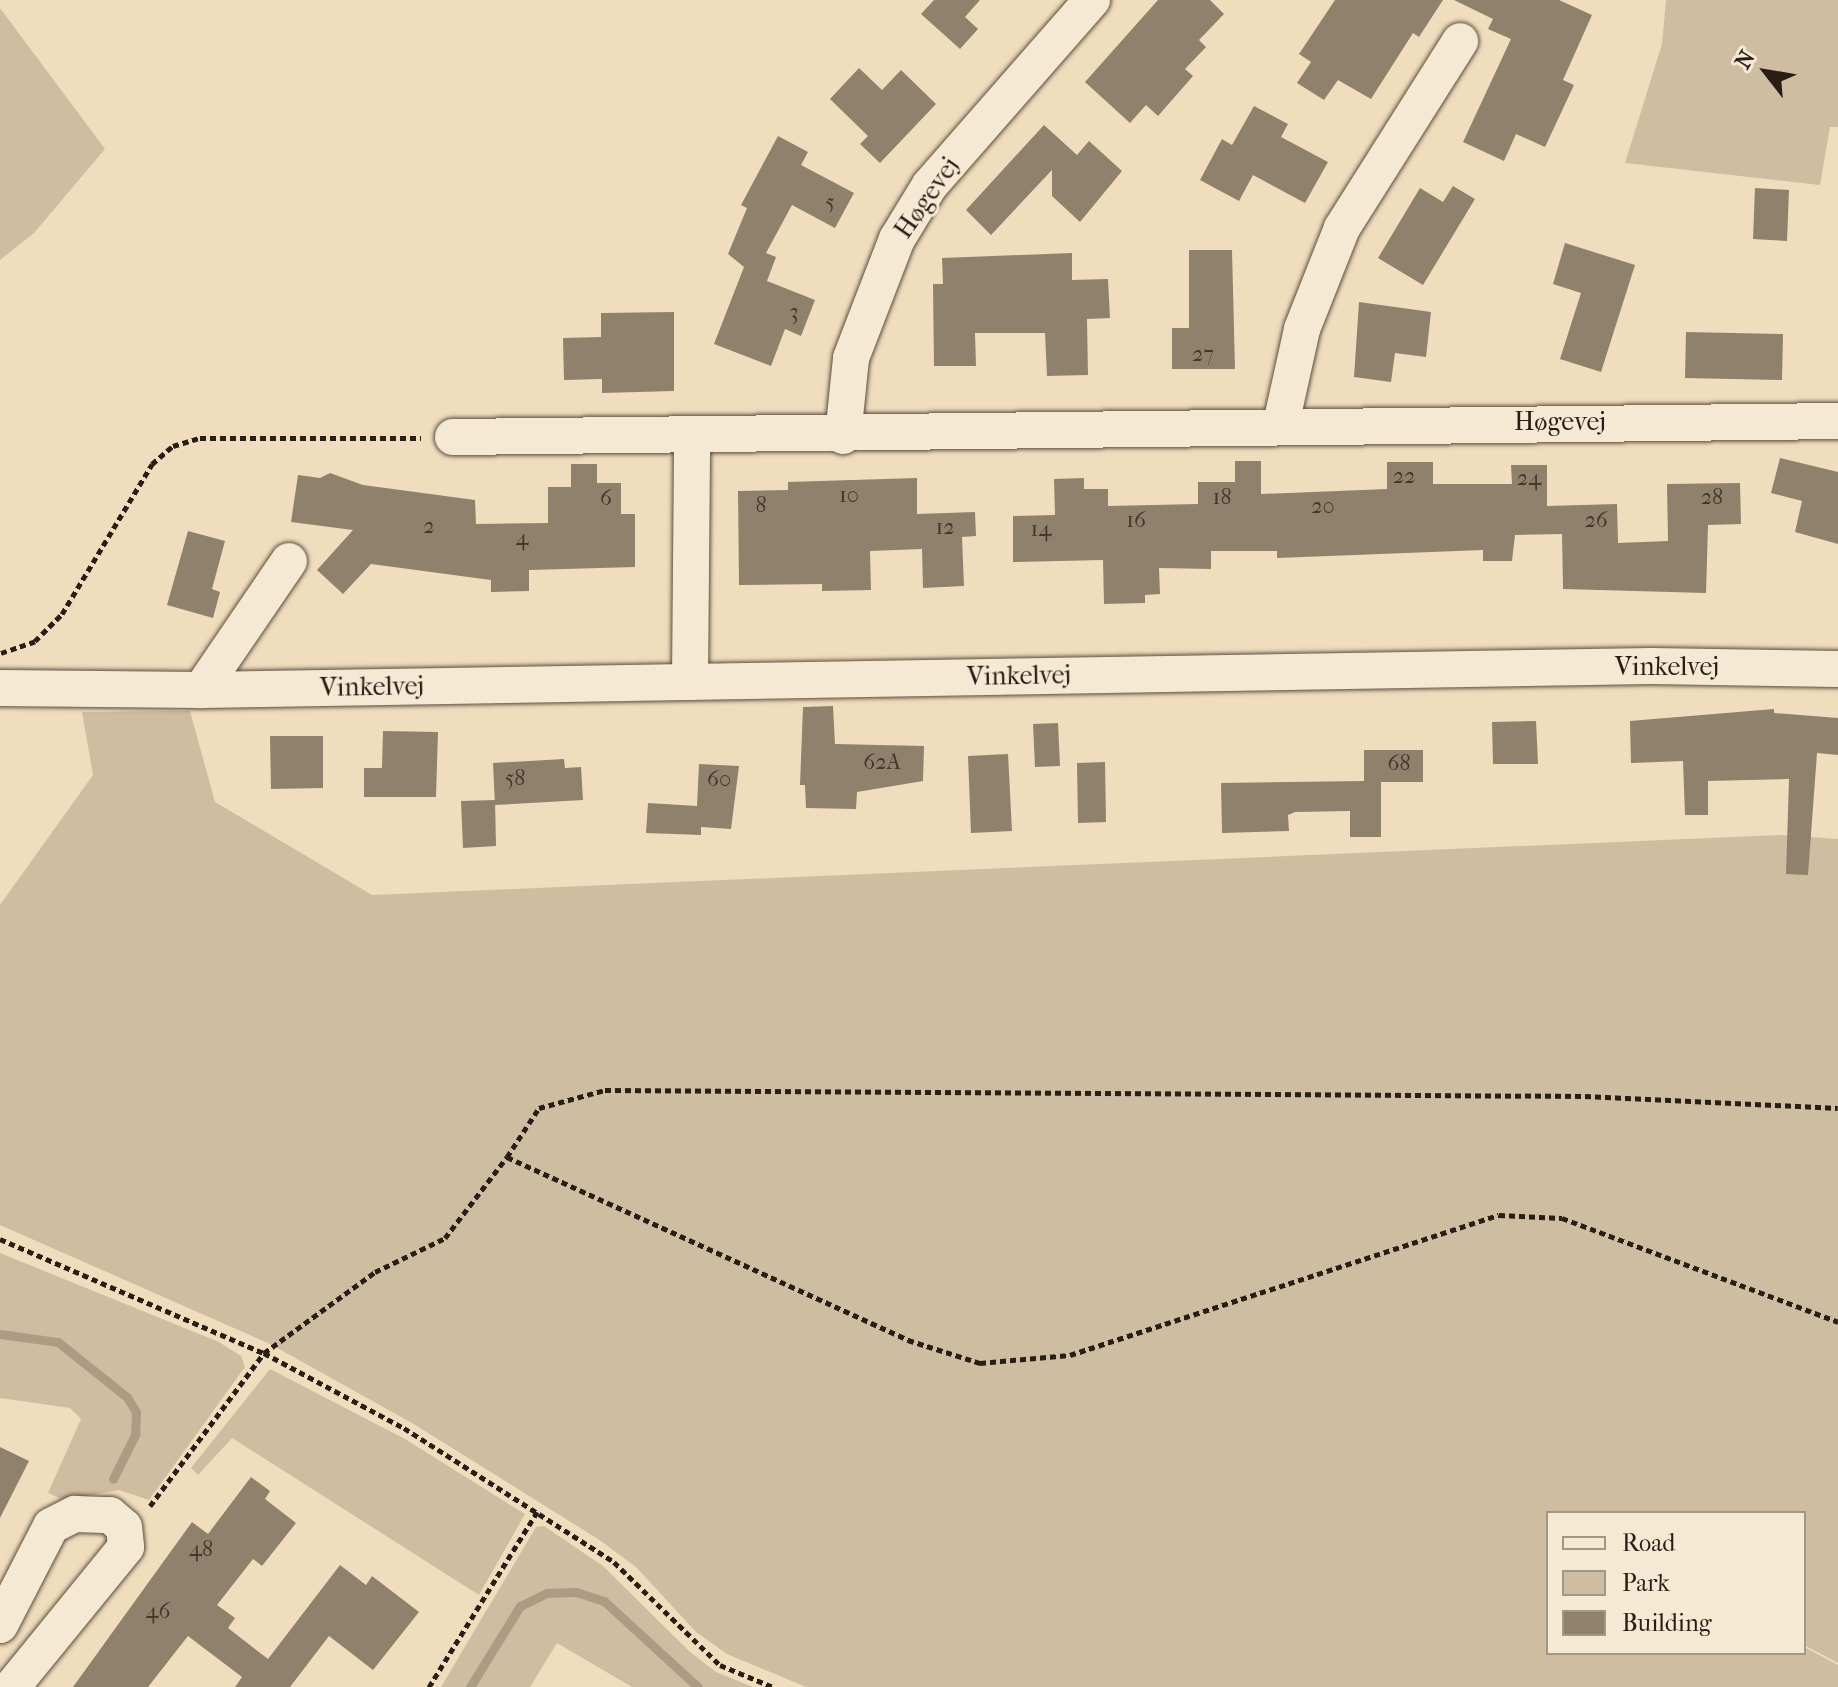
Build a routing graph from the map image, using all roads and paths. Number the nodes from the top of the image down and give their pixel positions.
1 (1092, 0) edge
2 (1460, 41) dead end
3 (1838, 421) edge
4 (1281, 424) junction
5 (692, 435) junction
6 (843, 436) junction
7 (453, 437) joint
8 (289, 561) dead end
9 (0, 653) edge
10 (1838, 669) edge
11 (690, 682) junction
12 (0, 688) edge
13 (201, 690) junction
14 (1838, 1108) edge
15 (507, 1157) junction
16 (0, 1239) edge
17 (1838, 1322) edge
18 (264, 1353) junction
19 (537, 1512) junction
20 (124, 1527) junction
21 (0, 1625) edge
22 (12, 1687) edge
23 (429, 1687) edge
24 (773, 1687) edge

1 - 6 street, Høgevej
2 - 4 street
3 - 4 street, Høgevej
4 - 6 street, Høgevej
5 - 6 street, Høgevej
5 - 7 street, Høgevej
5 - 11 street
7 - 9 path
8 - 13 street
10 - 11 street, Vinkelvej
11 - 13 street, Vinkelvej
12 - 13 street, Vinkelvej
14 - 15 path
15 - 17 path
15 - 18 path
16 - 18 path
18 - 19 path
18 - 20 path
19 - 23 path
19 - 24 path
20 - 21 street
20 - 22 street

